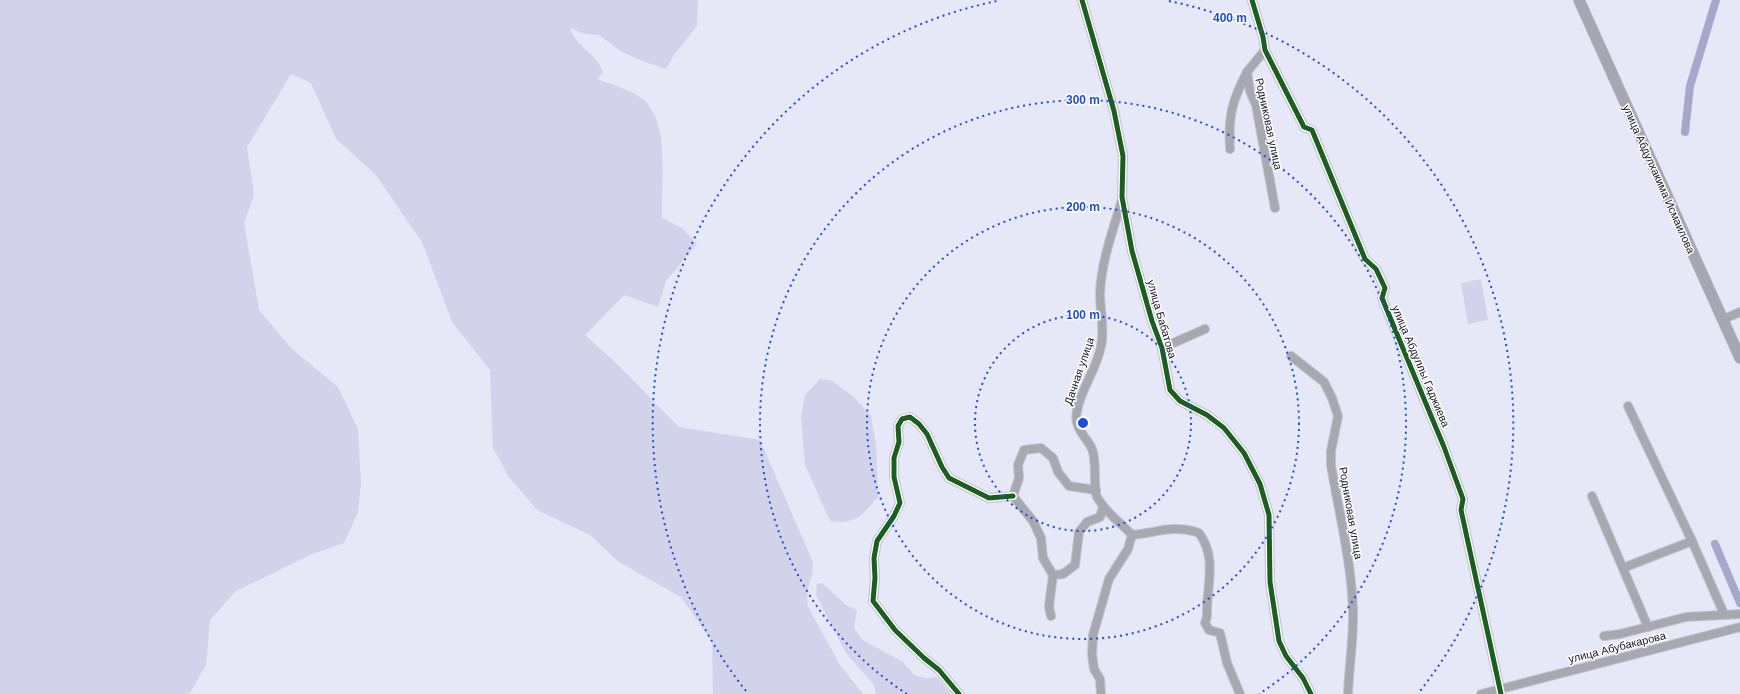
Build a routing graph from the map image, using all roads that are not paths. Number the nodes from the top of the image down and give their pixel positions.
1 (1082, 0) edge
2 (1252, 0) edge
3 (1579, 0) edge
4 (1265, 50) junction
5 (1246, 72) junction
6 (1230, 149) dead end
7 (1122, 197) junction
8 (1275, 208) dead end
9 (1740, 312) edge
10 (1722, 320) junction
11 (1205, 328) dead end
12 (1162, 348) junction
13 (1290, 356) dead end
14 (1740, 358) edge
15 (1628, 406) dead end
16 (1096, 490) junction
17 (1013, 496) junction
18 (1592, 496) dead end
19 (1103, 507) junction
20 (1132, 536) junction
21 (1692, 541) junction
22 (1623, 568) junction
23 (1053, 575) junction
24 (1724, 614) junction
25 (1740, 614) edge
26 (1051, 616) dead end
27 (1648, 627) junction
28 (1740, 627) edge
29 (1604, 636) dead end
30 (1500, 691) edge
31 (959, 694) edge
32 (1101, 694) edge
33 (1240, 694) edge
34 (1311, 694) edge
35 (1348, 694) edge
36 (1481, 694) edge

1 - 7 street, улица Бабатова
2 - 4 street, улица Абдуллы Гаджиева
3 - 10 main road, улица Абдулхакима Исмаилова
4 - 5 street, Родниковая улица
4 - 30 street, улица Абдуллы Гаджиева
5 - 6 street
5 - 8 street, Родниковая улица
7 - 12 street, улица Бабатова
7 - 16 street, Дачная улица
9 - 10 street
10 - 14 main road, улица Абдулхакима Исмаилова
11 - 12 street
12 - 34 street, улица Бабатова
13 - 35 street, Родниковая улица
15 - 21 street
16 - 17 street
16 - 19 street, Дачная улица
17 - 23 street
17 - 31 street
18 - 22 street
19 - 20 street, Дачная улица
19 - 23 street
20 - 32 street
20 - 33 street
21 - 22 street
21 - 24 street
22 - 27 street
23 - 26 street
24 - 25 street
24 - 27 street
27 - 29 street
28 - 30 street, улица Абубакарова
30 - 36 street, улица Абубакарова

